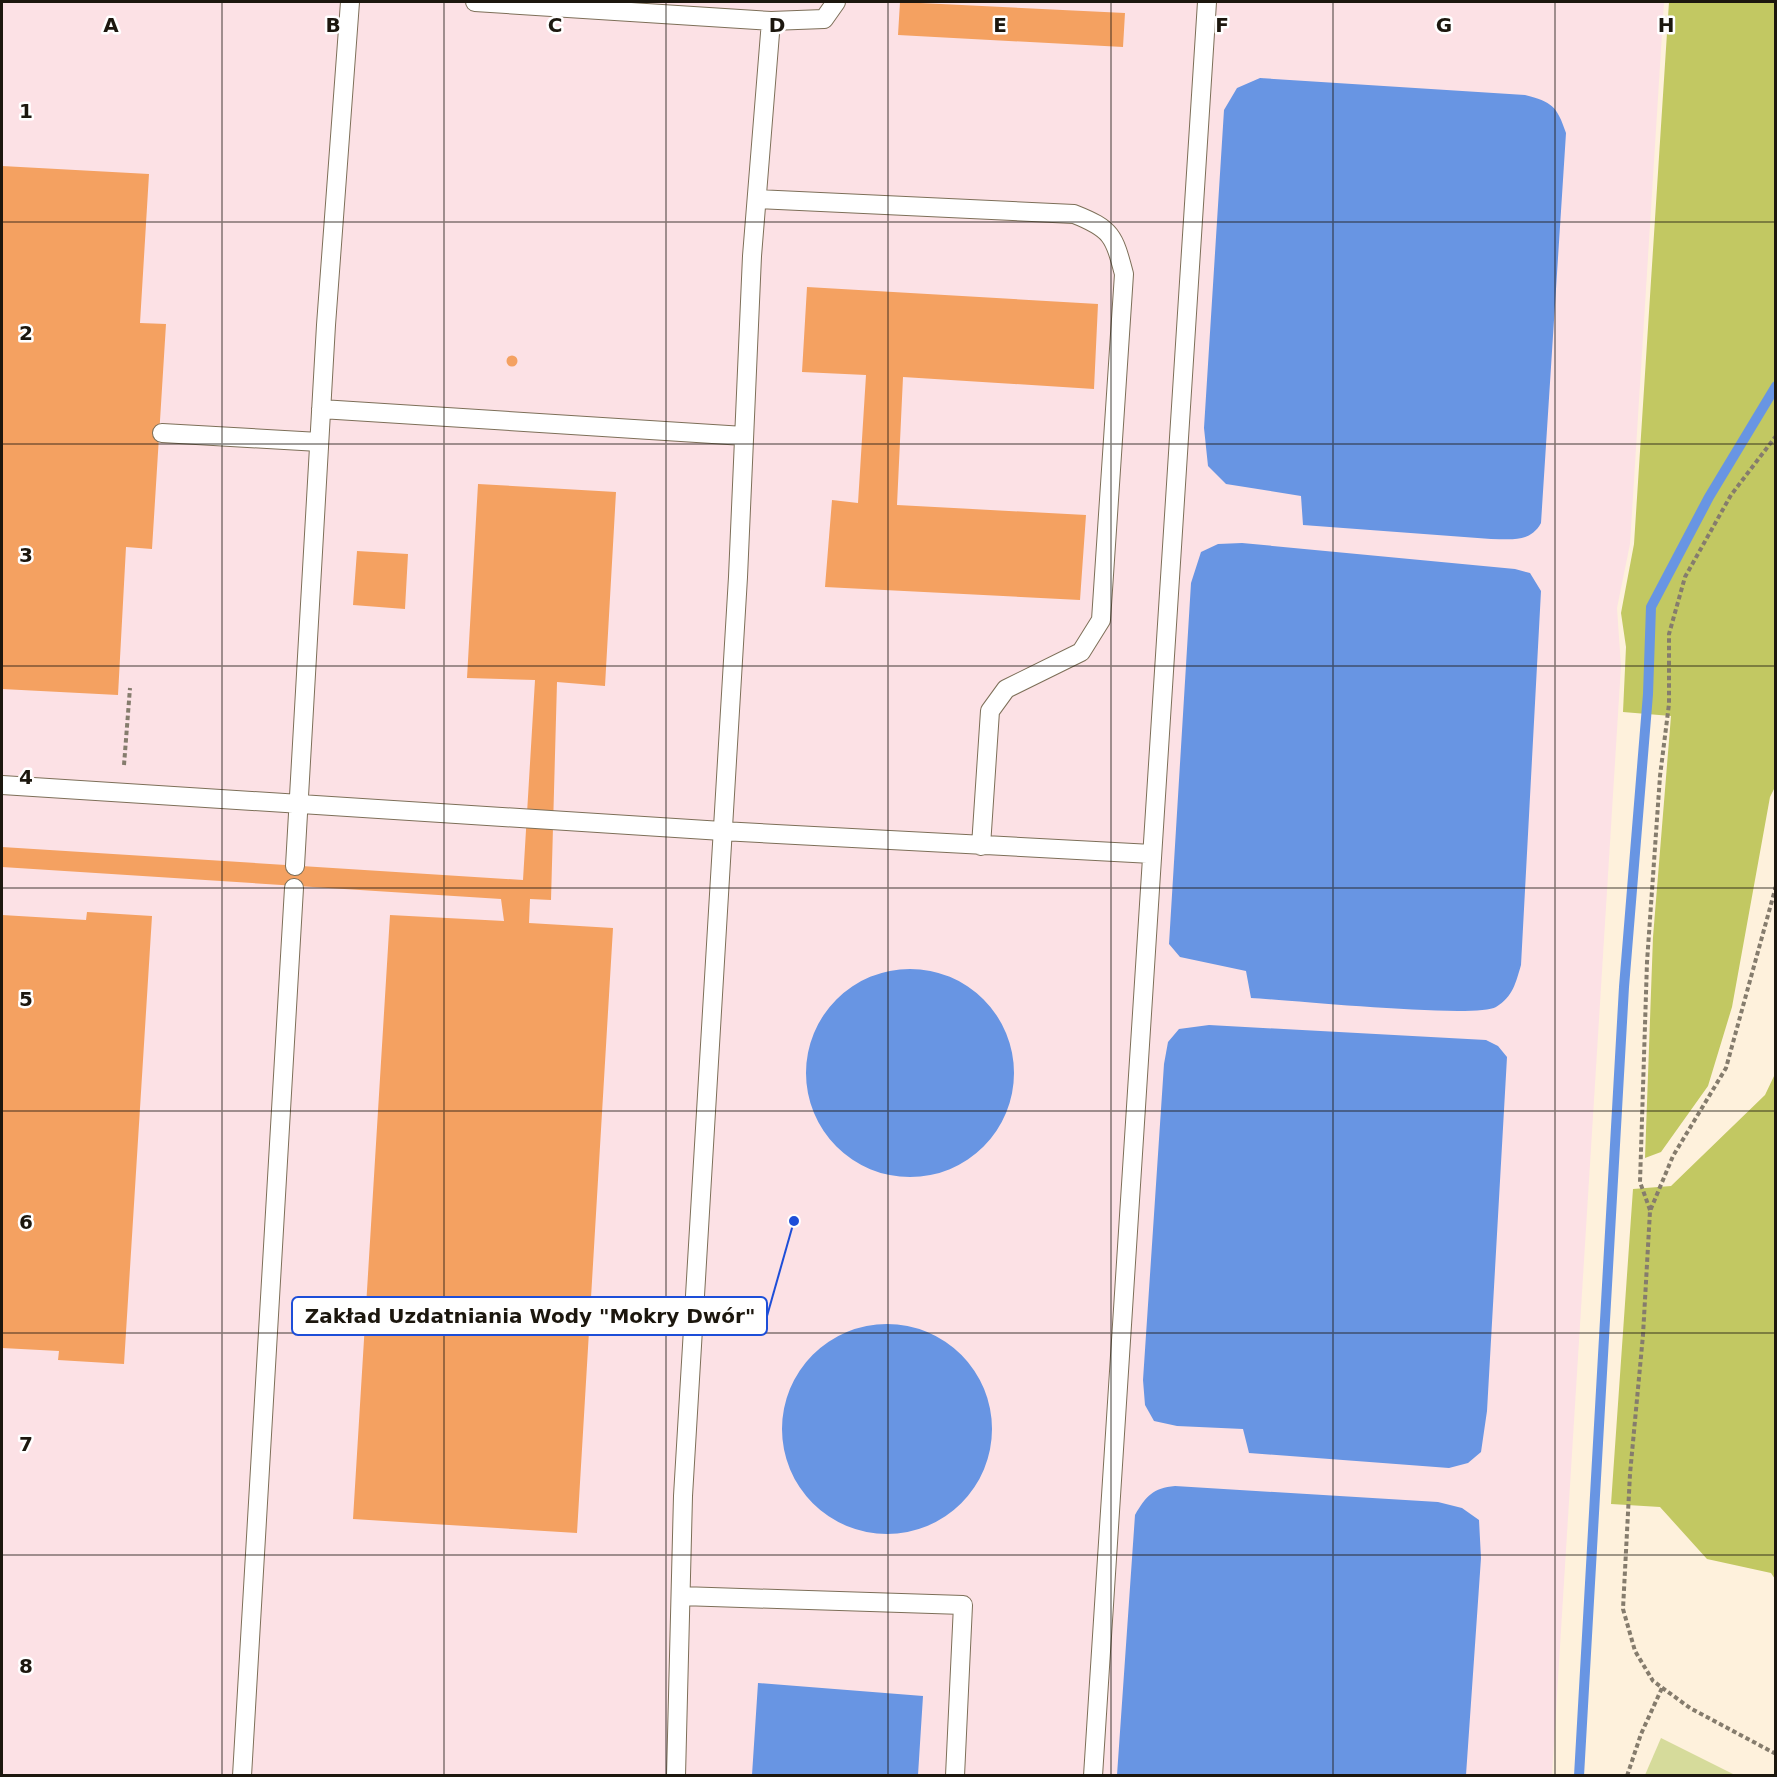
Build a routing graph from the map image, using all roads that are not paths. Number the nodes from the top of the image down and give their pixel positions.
1 (350, 2) edge
2 (475, 2) edge
3 (836, 2) edge
4 (1207, 2) edge
5 (771, 21) junction
6 (758, 199) junction
7 (321, 409) junction
8 (162, 433) dead end
9 (744, 436) junction
10 (319, 442) junction
11 (2, 785) edge
12 (301, 806) junction
13 (722, 831) junction
14 (981, 846) junction
15 (1152, 854) junction
16 (296, 866) dead end
17 (294, 888) dead end
18 (681, 1596) junction
19 (242, 1776) edge
20 (676, 1776) edge
21 (955, 1776) edge
22 (1093, 1776) edge

1 - 7 lane
2 - 5 lane
3 - 5 lane
4 - 15 lane
5 - 6 lane
6 - 9 lane
6 - 14 lane
7 - 9 lane
7 - 10 lane
8 - 10 lane
9 - 13 lane
10 - 12 lane
11 - 12 lane
12 - 13 lane
12 - 16 lane
13 - 14 lane
13 - 18 lane
14 - 15 lane
15 - 22 lane
17 - 19 lane
18 - 20 lane
18 - 21 lane

